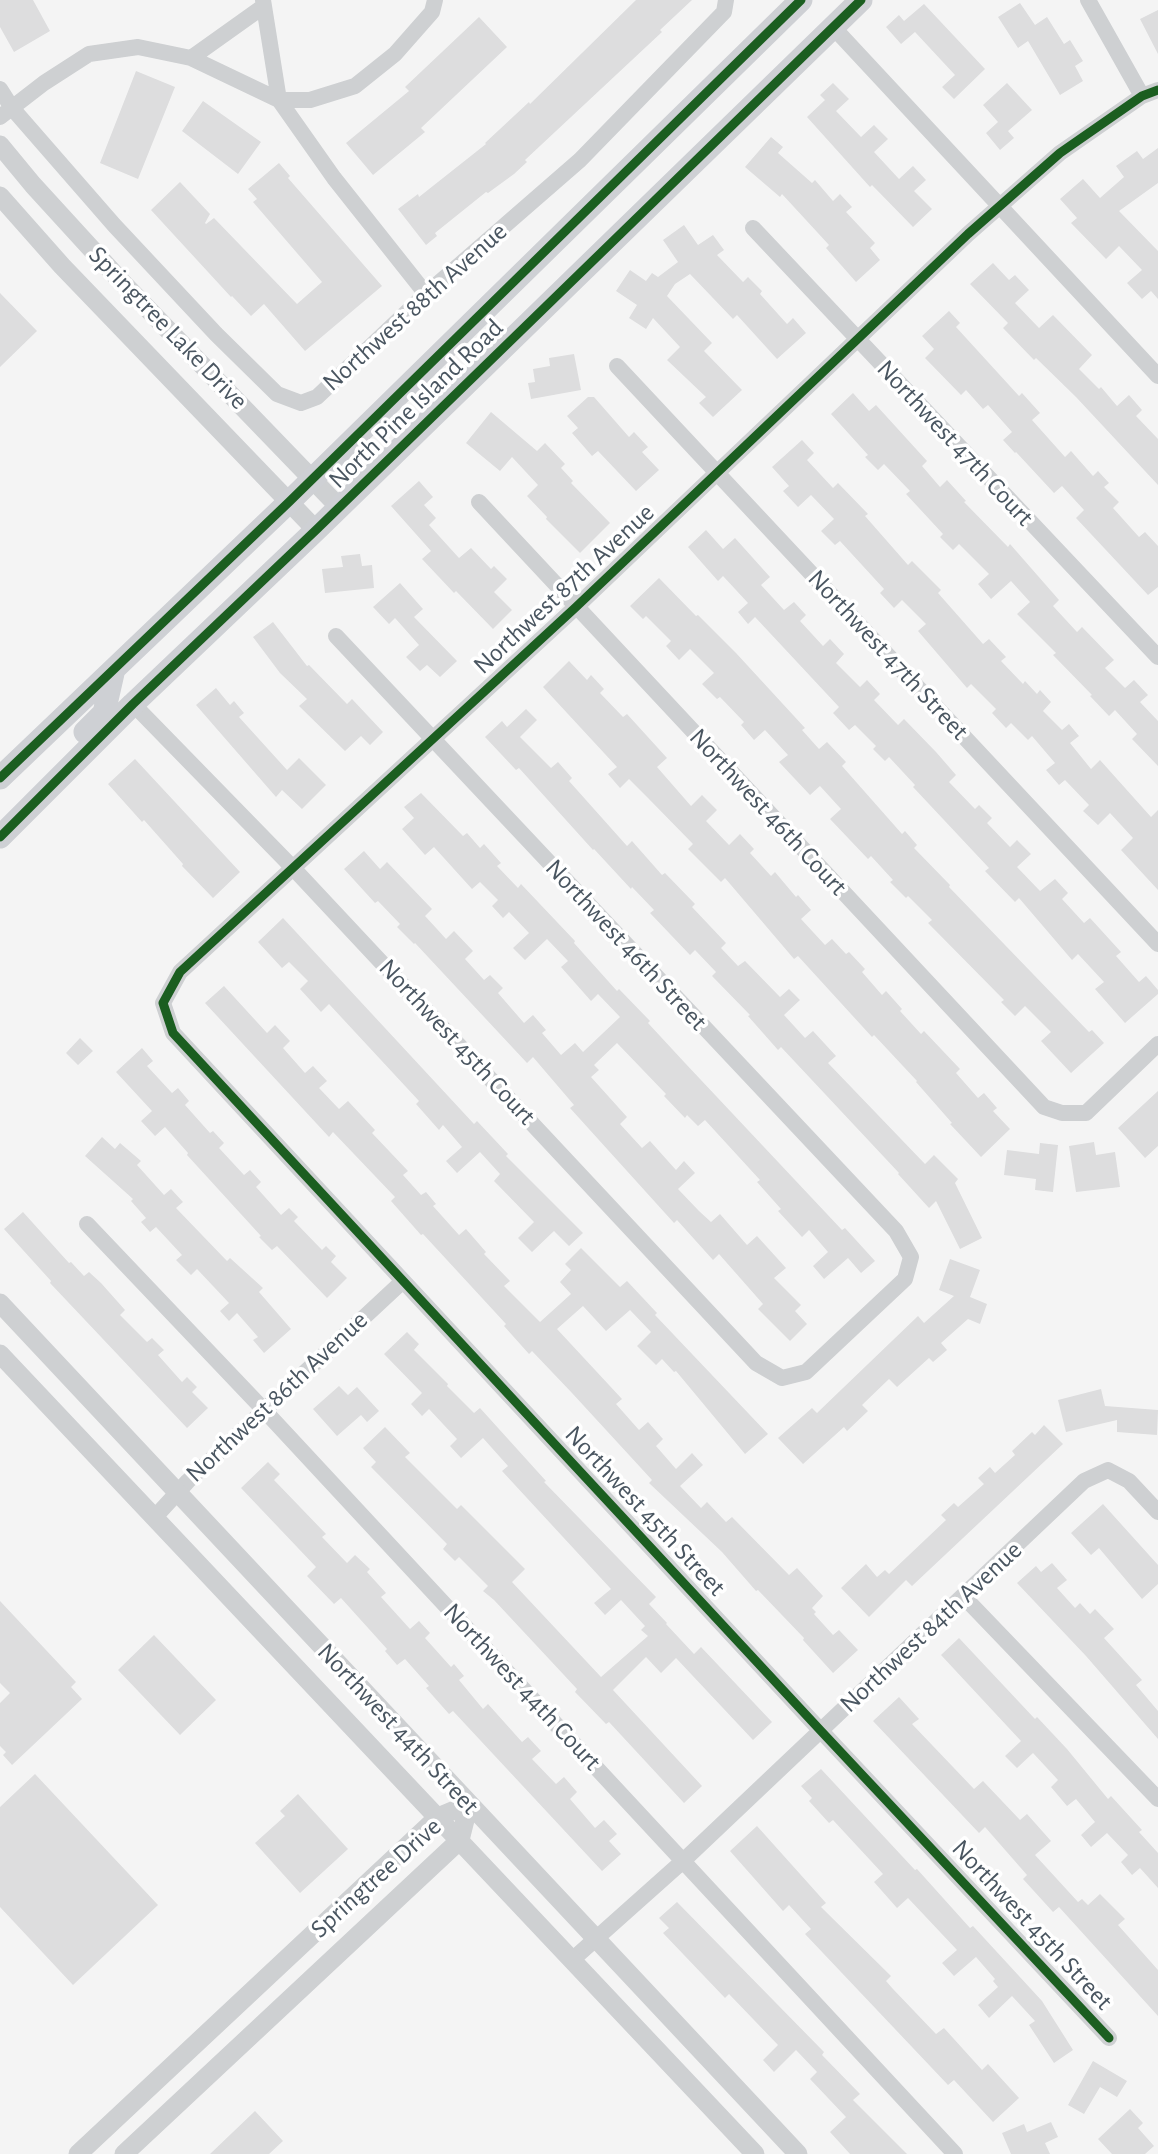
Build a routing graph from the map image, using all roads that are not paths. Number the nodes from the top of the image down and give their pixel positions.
1 (435, 0) edge
2 (726, 0) edge
3 (801, 0) edge
4 (861, 0) edge
5 (1088, 0) edge
6 (263, 3) edge
7 (833, 27) junction
8 (191, 58) junction
9 (0, 89) edge
10 (1150, 93) edge
11 (279, 100) junction
12 (6, 112) edge
13 (0, 145) edge
14 (0, 196) edge
15 (998, 206) junction
16 (753, 228) dead end
17 (426, 294) junction
18 (858, 341) junction
19 (617, 366) dead end
20 (1158, 376) edge
21 (718, 474) junction
22 (313, 478) junction
23 (289, 502) junction
24 (479, 502) dead end
25 (339, 507) junction
26 (316, 530) junction
27 (576, 607) junction
28 (336, 636) dead end
29 (1158, 657) edge
30 (114, 669) junction
31 (133, 704) junction
32 (432, 740) junction
33 (0, 778) edge
34 (0, 835) edge
35 (294, 869) junction
36 (1158, 944) edge
37 (163, 1003) joint
38 (1158, 1044) edge
39 (87, 1224) dead end
40 (402, 1281) junction
41 (0, 1303) edge
42 (0, 1354) edge
43 (782, 1378) joint
44 (263, 1409) junction
45 (176, 1493) junction
46 (1158, 1512) edge
47 (155, 1517) junction
48 (963, 1596) junction
49 (821, 1731) junction
50 (1158, 1799) edge
51 (469, 1804) junction
52 (438, 1818) junction
53 (460, 1840) junction
54 (683, 1861) junction
55 (596, 1939) junction
56 (572, 1960) junction
57 (1109, 2038) dead end
58 (763, 2117) junction
59 (740, 2139) junction
60 (78, 2154) edge
61 (124, 2154) edge
62 (755, 2154) edge
63 (798, 2154) edge
64 (955, 2154) edge

1 - 11 street
2 - 17 street, Northwest 88th Avenue
3 - 22 main road, North Pine Island Road
4 - 7 main road, North Pine Island Road
5 - 10 street
6 - 8 street
6 - 11 street
7 - 15 street
7 - 25 main road, North Pine Island Road
8 - 11 street
8 - 12 street
9 - 12 street, Northwest 88th Avenue
10 - 15 street, Northwest 87th Avenue
11 - 17 street
12 - 17 street, Northwest 88th Avenue
13 - 22 street, Springtree Lake Drive
14 - 23 street, Springtree Lake Drive
15 - 18 street, Northwest 87th Avenue
15 - 20 street
16 - 18 street, Northwest 47th Court
18 - 21 street, Northwest 87th Avenue
18 - 29 street, Northwest 47th Court
19 - 21 street, Northwest 47th Street
21 - 27 street, Northwest 87th Avenue
21 - 36 street, Northwest 47th Street
22 - 23 main road, North Pine Island Road
22 - 25 street, Springtree Lake Drive
23 - 26 street, Springtree Lake Drive
23 - 30 main road, North Pine Island Road
24 - 27 street, Northwest 46th Court
25 - 26 main road, North Pine Island Road
26 - 31 main road, North Pine Island Road
27 - 32 street, Northwest 87th Avenue
27 - 38 street, Northwest 46th Court
28 - 32 street, Northwest 46th Street
30 - 33 main road, North Pine Island Road
30 - 34 main road
31 - 34 main road, North Pine Island Road
31 - 35 street, Northwest 45th Court
32 - 35 street, Northwest 87th Avenue
32 - 43 street, Northwest 46th Street
35 - 37 street, Northwest 87th Avenue
35 - 43 street, Northwest 45th Court
37 - 40 street, Northwest 45th Street
39 - 44 street, Northwest 44th Court
40 - 44 street, Northwest 86th Avenue
40 - 49 street, Northwest 45th Street
41 - 45 street, Northwest 44th Street
42 - 47 street, Northwest 44th Street
44 - 45 street, Northwest 86th Avenue
44 - 54 street, Northwest 44th Court
45 - 47 street, Northwest 86th Avenue
45 - 51 street, Northwest 44th Street
46 - 48 street, Northwest 84th Avenue
47 - 52 street, Northwest 44th Street
48 - 49 street, Northwest 84th Avenue
48 - 50 street
49 - 54 street, Northwest 84th Avenue
49 - 57 street, Northwest 45th Street
51 - 52 street, Springtree Drive
51 - 53 street, Springtree Drive
51 - 55 street, Northwest 44th Street
52 - 53 street, Northwest 44th Street
52 - 60 street, Springtree Drive
53 - 56 street, Northwest 44th Street
53 - 61 street, Springtree Drive
54 - 55 street, Northwest 84th Avenue
54 - 64 street, Northwest 44th Court
55 - 56 street, Northwest 84th Avenue
55 - 58 street, Northwest 44th Street
56 - 59 street, Northwest 44th Street
58 - 59 street
58 - 63 street, Northwest 44th Street
59 - 62 street, Northwest 44th Street

